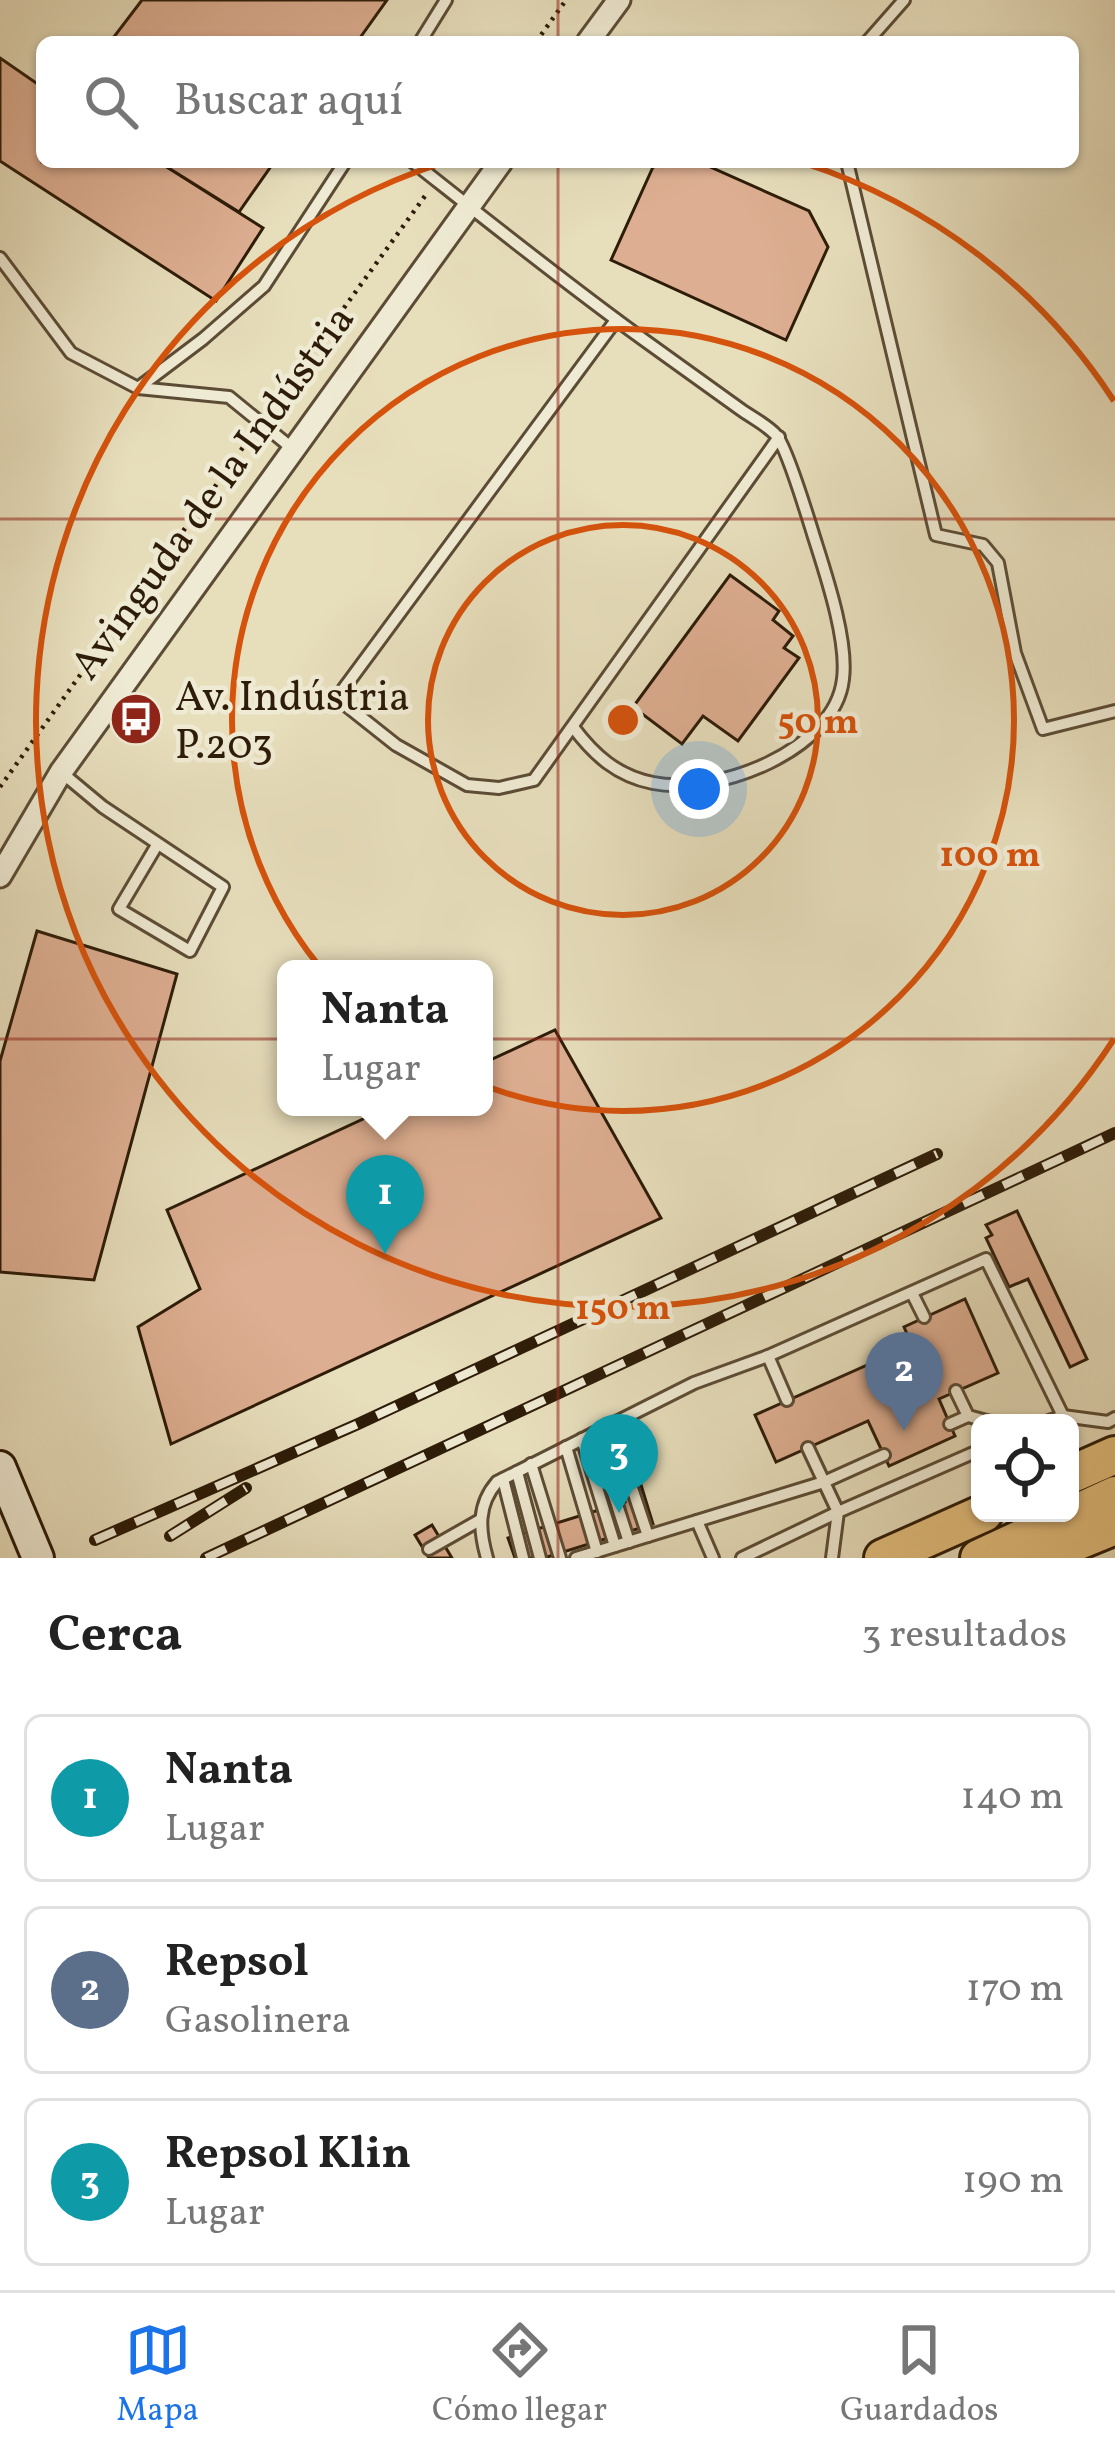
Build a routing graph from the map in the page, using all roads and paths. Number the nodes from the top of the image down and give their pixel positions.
1 (446, 0) edge
2 (566, 0) edge
3 (619, 0) edge
4 (904, 0) edge
5 (424, 36) edge
6 (540, 36) edge
7 (593, 36) edge
8 (872, 36) edge
9 (341, 168) edge
10 (421, 168) edge
11 (497, 168) edge
12 (848, 168) edge
13 (436, 180) junction
14 (469, 206) junction
15 (0, 258) edge
16 (616, 320) junction
17 (137, 388) junction
18 (260, 423) junction
19 (778, 437) junction
20 (292, 449) junction
21 (1115, 711) edge
22 (573, 727) junction
23 (61, 772) junction
24 (0, 787) edge
25 (157, 845) junction
26 (0, 876) edge
27 (912, 1293) junction
28 (924, 1318) dead end
29 (768, 1356) junction
30 (956, 1391) dead end
31 (787, 1400) dead end
32 (1062, 1414) edge
33 (968, 1416) junction
34 (971, 1417) edge
35 (1079, 1418) edge
36 (1115, 1418) edge
37 (950, 1424) dead end
38 (611, 1425) junction
39 (588, 1436) junction
40 (566, 1447) junction
41 (808, 1448) dead end
42 (971, 1454) edge
43 (884, 1455) dead end
44 (1115, 1455) edge
45 (531, 1464) junction
46 (0, 1467) edge
47 (1079, 1471) edge
48 (517, 1472) junction
49 (503, 1479) junction
50 (824, 1482) junction
51 (1115, 1496) edge
52 (838, 1513) junction
53 (971, 1519) edge
54 (480, 1520) junction
55 (698, 1521) junction
56 (1115, 1526) edge
57 (648, 1536) junction
58 (629, 1541) junction
59 (615, 1546) junction
60 (430, 1550) dead end
61 (597, 1552) junction
62 (486, 1554) edge
63 (38, 1558) edge
64 (471, 1558) edge
65 (524, 1558) edge
66 (540, 1558) edge
67 (560, 1558) edge
68 (576, 1558) edge
69 (713, 1558) edge
70 (742, 1558) edge
71 (832, 1558) edge
72 (883, 1558) edge
73 (979, 1558) edge
74 (1037, 1558) edge

1 - 5 lane
2 - 6 path
3 - 7 street
4 - 8 lane
9 - 17 lane
10 - 13 lane
11 - 14 street, Avinguda de la Indústria
12 - 21 lane
13 - 14 lane
13 - 18 path
14 - 16 lane
14 - 20 street, Avinguda de la Indústria
15 - 17 lane
16 - 19 lane
16 - 22 lane
17 - 18 lane
18 - 20 lane
18 - 24 path
19 - 22 lane
19 - 22 lane
20 - 23 street, Avinguda de la Indústria
23 - 25 lane
23 - 26 street, Avinguda de la Indústria
25 - 25 lane
27 - 28 lane
27 - 29 lane
27 - 32 lane
29 - 31 lane
29 - 38 lane
30 - 33 lane
33 - 34 lane
33 - 37 lane
35 - 36 lane
38 - 39 lane
38 - 57 lane
39 - 40 lane
39 - 58 lane
39 - 59 lane
40 - 45 lane
40 - 61 lane
41 - 50 lane
42 - 52 lane
43 - 50 lane
44 - 47 highway
45 - 48 lane
45 - 67 lane
46 - 63 main road
48 - 49 lane
48 - 66 lane
49 - 54 lane
49 - 65 lane
50 - 52 lane
50 - 55 lane
51 - 73 highway
52 - 70 lane
52 - 71 lane
53 - 72 highway
54 - 60 lane
54 - 62 lane
55 - 57 lane
55 - 69 lane
56 - 74 highway
57 - 58 lane
58 - 59 lane
59 - 61 lane
61 - 68 lane
62 - 64 lane

